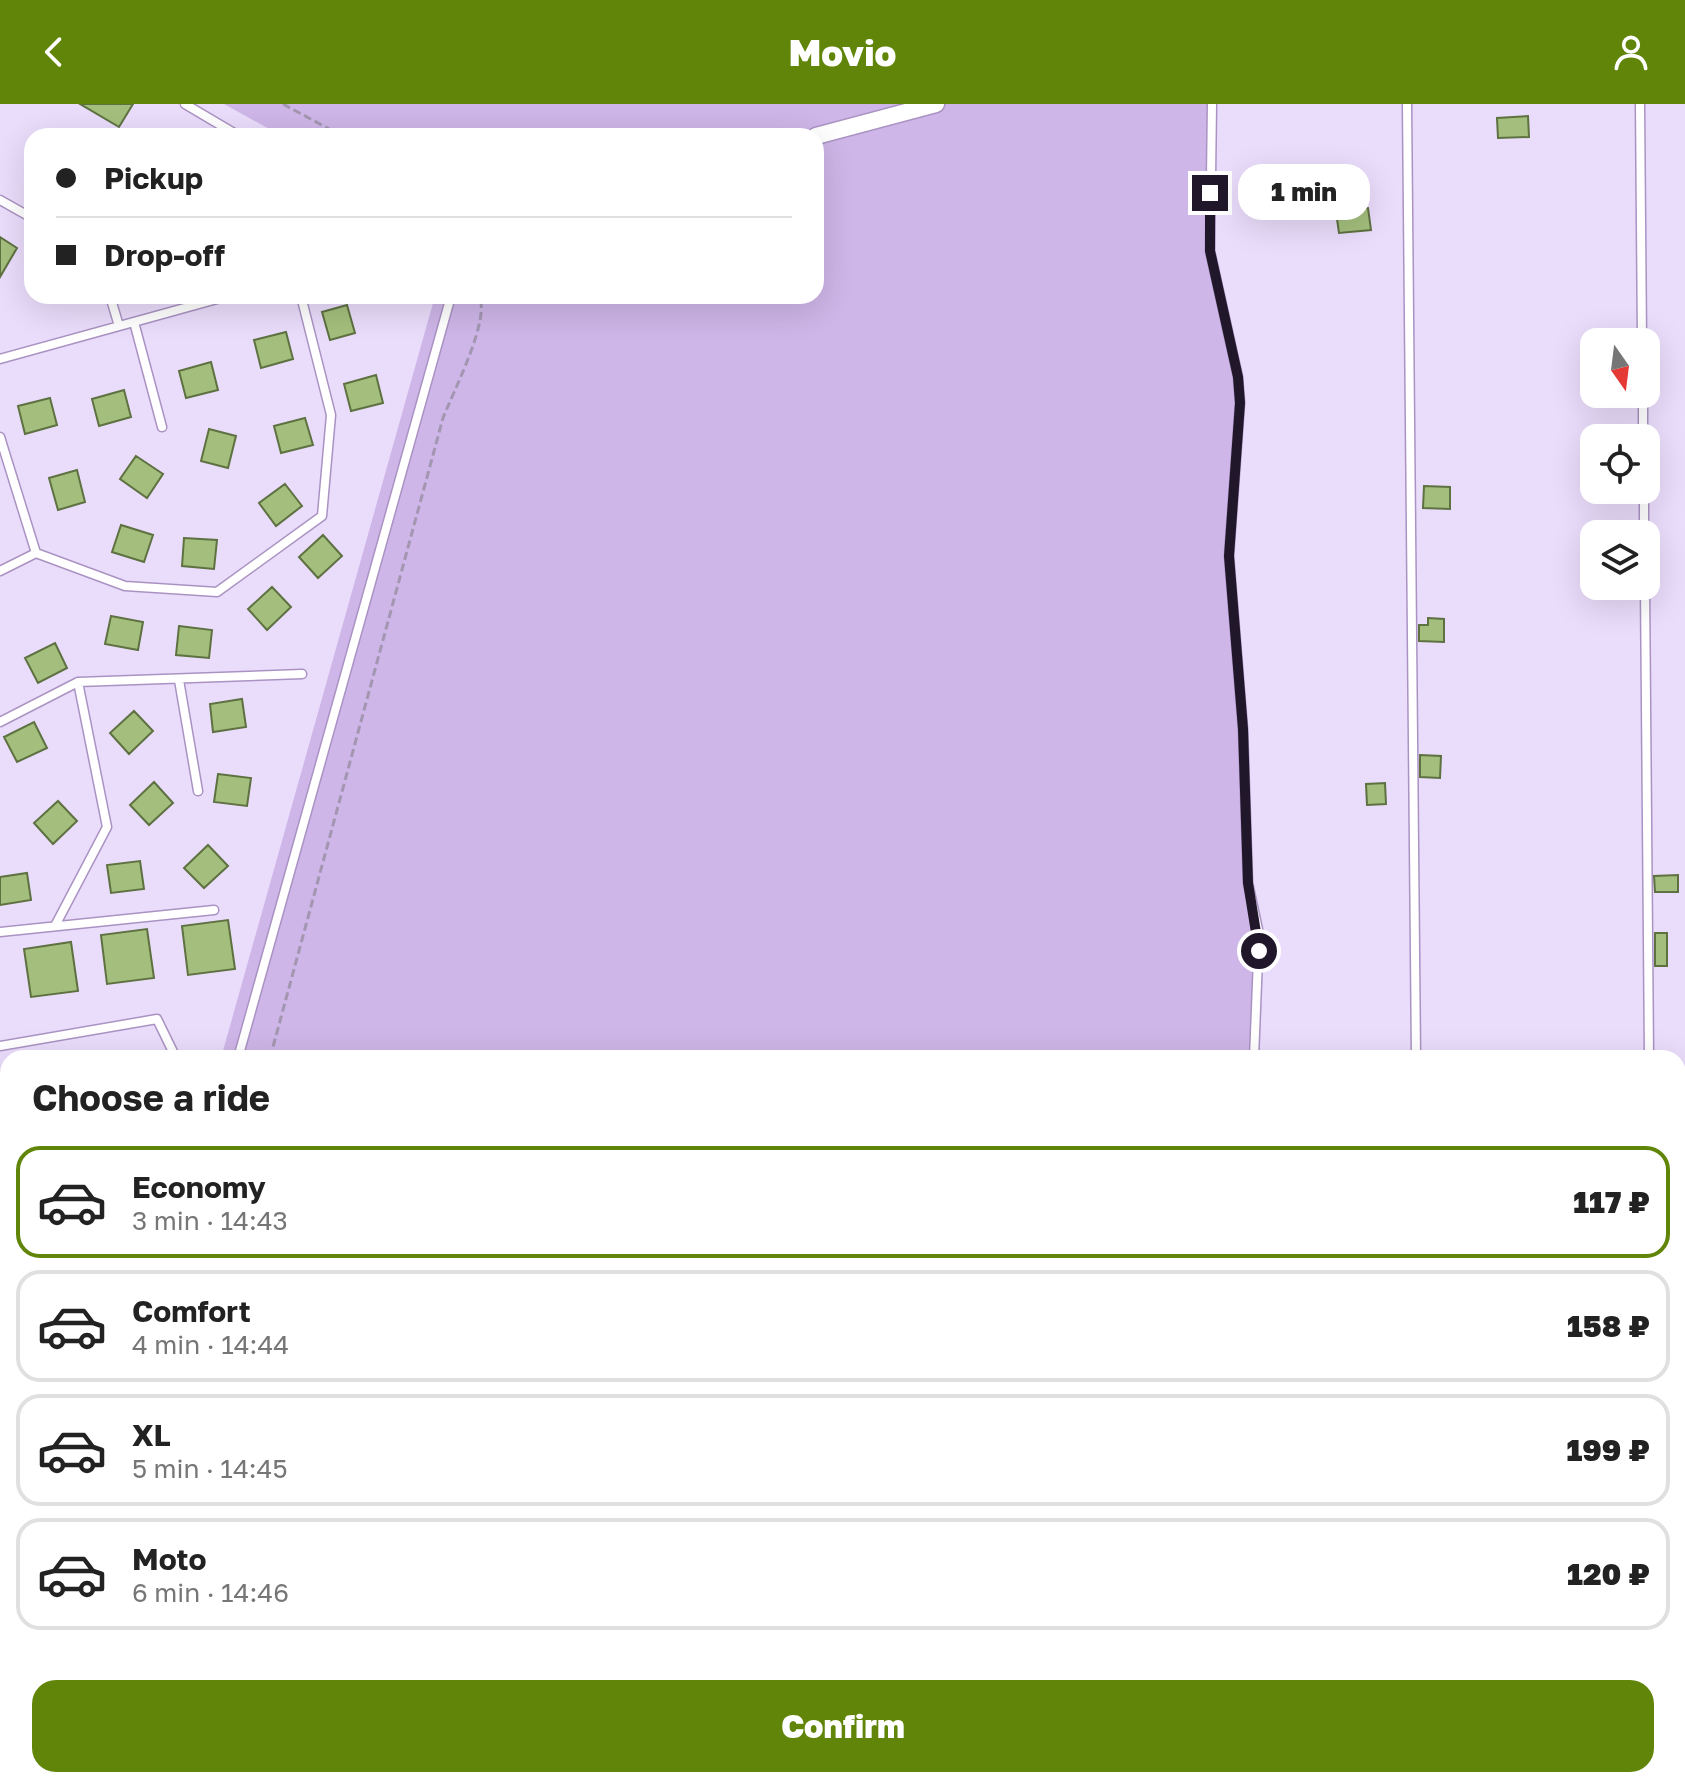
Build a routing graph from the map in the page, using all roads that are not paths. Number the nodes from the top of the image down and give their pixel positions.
1 (185, 104) edge
2 (936, 104) edge
3 (1212, 104) edge
4 (1407, 104) edge
5 (1640, 104) edge
6 (226, 128) edge
7 (824, 134) edge
8 (0, 200) edge
9 (24, 214) edge
10 (112, 304) edge
11 (199, 304) edge
12 (303, 304) edge
13 (449, 304) edge
14 (134, 322) junction
15 (119, 326) junction
16 (1642, 328) edge
17 (0, 359) edge
18 (162, 427) dead end
19 (0, 437) edge
20 (36, 553) junction
21 (0, 571) edge
22 (1645, 600) edge
23 (302, 674) dead end
24 (179, 680) junction
25 (78, 682) junction
26 (0, 722) edge
27 (198, 791) dead end
28 (214, 910) dead end
29 (56, 924) junction
30 (0, 932) edge
31 (0, 1046) edge
32 (172, 1050) edge
33 (240, 1050) edge
34 (1254, 1050) edge
35 (1416, 1050) edge
36 (1649, 1050) edge

1 - 6 lane
2 - 7 street
3 - 34 lane
4 - 35 lane
5 - 16 lane
8 - 9 lane
10 - 15 lane
11 - 14 lane
12 - 20 lane
13 - 33 lane
14 - 15 lane
14 - 18 lane
15 - 17 lane
19 - 20 lane
20 - 21 lane
22 - 36 lane
23 - 24 lane
24 - 25 lane
24 - 27 lane
25 - 26 lane
25 - 29 lane
28 - 29 lane
29 - 30 lane
31 - 32 lane

